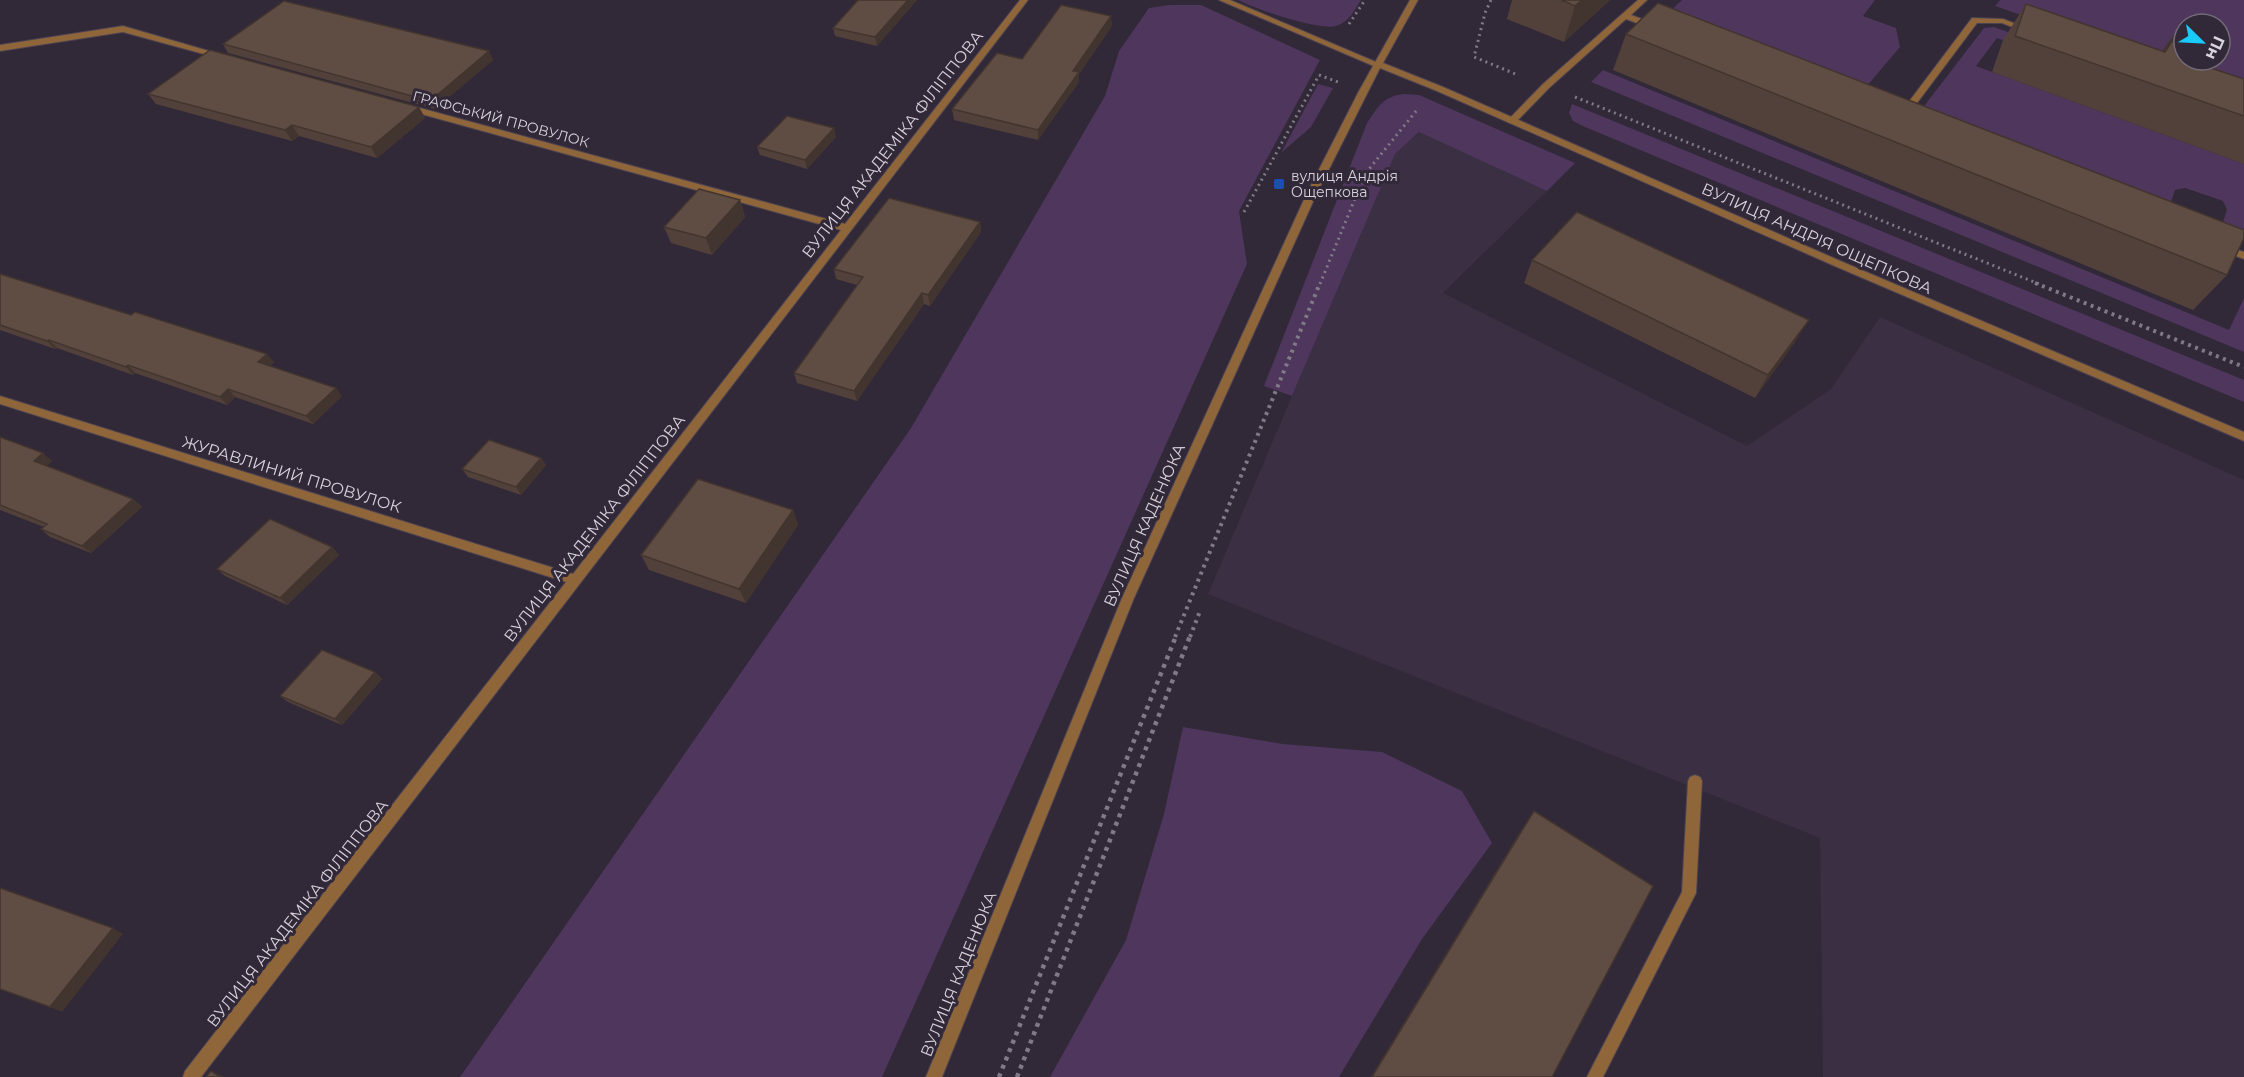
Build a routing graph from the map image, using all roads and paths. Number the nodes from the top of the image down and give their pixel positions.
1 (1024, 0) edge
2 (1222, 0) edge
3 (1365, 0) edge
4 (1414, 0) edge
5 (1491, 0) edge
6 (1643, 0) edge
7 (1626, 16) junction
8 (1658, 28) edge
9 (2036, 33) edge
10 (1335, 45) junction
11 (2, 50) edge
12 (227, 58) edge
13 (1378, 65) junction
14 (1546, 86) junction
15 (399, 105) edge
16 (1417, 110) dead end
17 (1512, 121) junction
18 (1909, 126) edge
19 (1245, 212) dead end
20 (847, 228) junction
21 (2213, 244) edge
22 (2244, 256) edge
23 (2244, 367) edge
24 (0, 400) edge
25 (2244, 437) edge
26 (575, 580) junction
27 (1200, 612) dead end
28 (1695, 781) dead end
29 (191, 1077) edge
30 (934, 1077) edge
31 (999, 1077) edge
32 (1017, 1077) edge
33 (1595, 1077) edge

1 - 20 street, ВУЛИЦЯ АКАДЕМІКА ФІЛІППОВА
2 - 10 street, ВУЛИЦЯ АНДРІЯ ОЩЕПКОВА
3 - 10 path
4 - 13 street, ВУЛИЦЯ КАДЕНЮКА
5 - 14 path
6 - 7 street
7 - 8 street
7 - 14 street
9 - 18 street
10 - 13 street, ВУЛИЦЯ АНДРІЯ ОЩЕПКОВА
10 - 19 path
11 - 12 street
13 - 17 street, ВУЛИЦЯ АНДРІЯ ОЩЕПКОВА
13 - 30 street, ВУЛИЦЯ КАДЕНЮКА
14 - 17 street
14 - 23 path
15 - 20 street, ГРАФСЬКИЙ ПРОВУЛОК
16 - 31 path
17 - 25 street, ВУЛИЦЯ АНДРІЯ ОЩЕПКОВА
20 - 26 street, ВУЛИЦЯ АКАДЕМІКА ФІЛІППОВА
21 - 22 street
24 - 26 street, ЖУРАВЛИНИЙ ПРОВУЛОК
26 - 29 street, ВУЛИЦЯ АКАДЕМІКА ФІЛІППОВА
27 - 32 path
28 - 33 street

